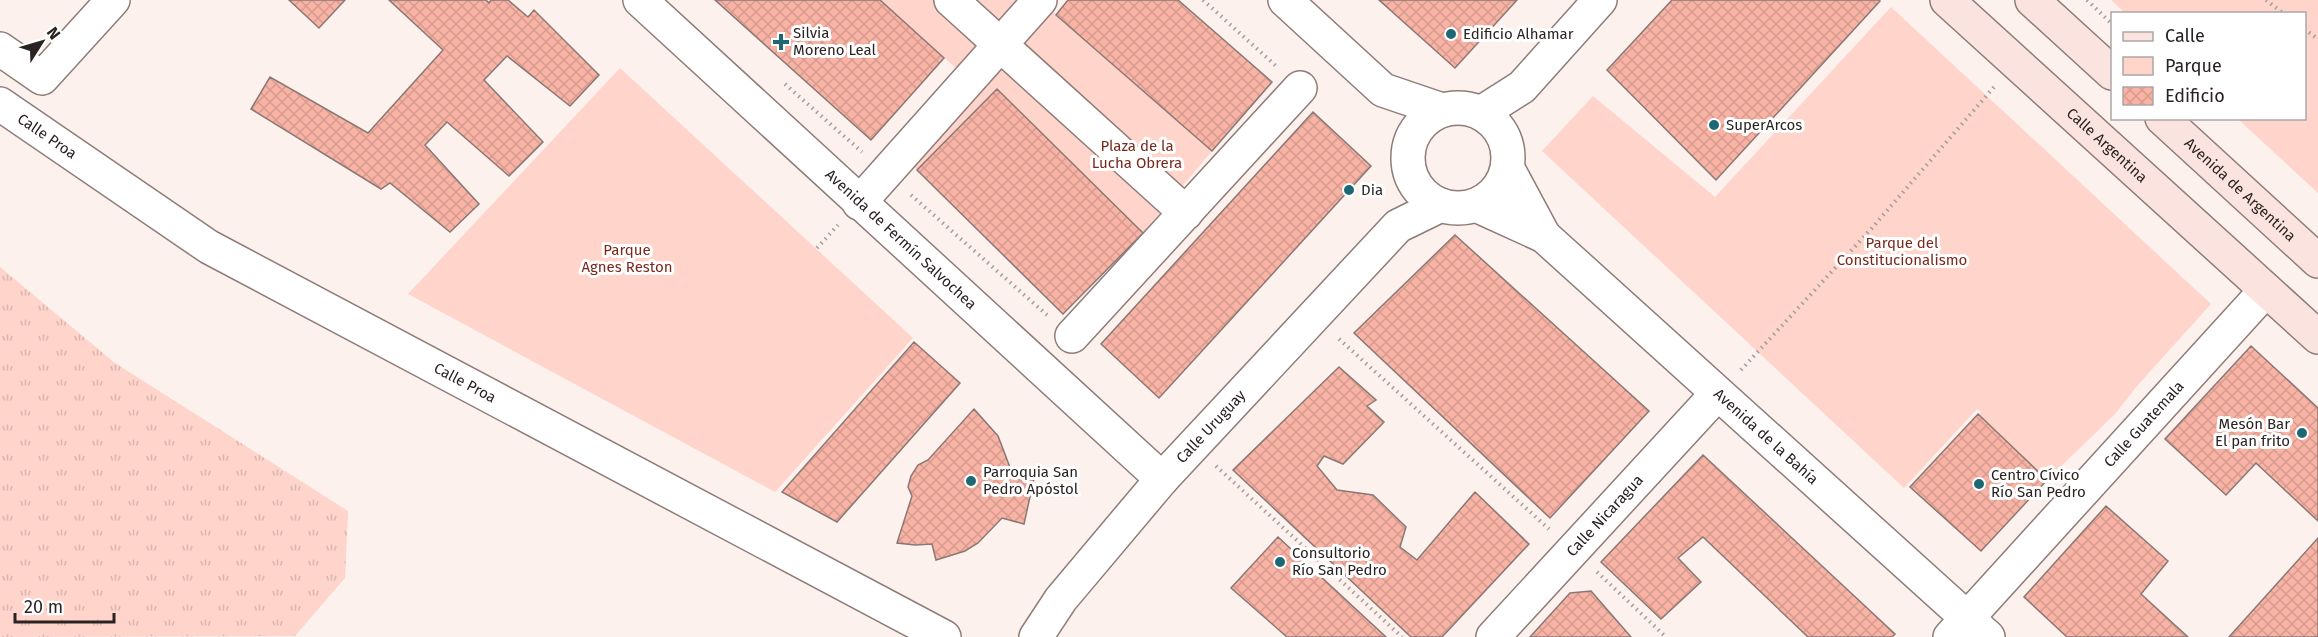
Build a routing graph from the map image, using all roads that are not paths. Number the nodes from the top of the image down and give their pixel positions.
1 (113, 0) edge
2 (640, 0) edge
3 (951, 0) edge
4 (1040, 0) edge
5 (1285, 0) edge
6 (1600, 0) edge
7 (1947, 0) edge
8 (2032, 0) edge
9 (1000, 44) junction
10 (0, 49) edge
11 (2111, 72) edge
12 (1522, 87) junction
13 (1300, 88) road end
14 (1383, 90) junction
15 (0, 104) edge
16 (1443, 110) junction
17 (1481, 113) junction
18 (2164, 120) edge
19 (1409, 147) junction
20 (1507, 153) junction
21 (1414, 180) junction
22 (859, 203) junction
23 (1441, 205) junction
24 (1476, 205) junction
25 (1186, 213) junction
26 (1398, 226) junction
27 (1544, 236) junction
28 (2318, 261) edge
29 (2266, 290) junction
30 (1072, 336) dead end
31 (2318, 337) edge
32 (1717, 394) junction
33 (1162, 479) junction
34 (1968, 631) edge
35 (944, 637) edge
36 (1036, 637) edge
37 (1493, 637) edge

1 - 10 street
2 - 22 street, Avenida de Fermín Salvochea
3 - 9 street
4 - 9 street
5 - 14 street
6 - 12 street
7 - 29 street, Calle Argentina
8 - 11 street
9 - 22 street
9 - 25 street
12 - 17 street
12 - 20 street
13 - 25 street
14 - 16 street
14 - 19 street
15 - 35 street, Calle Proa
16 - 17 street
16 - 19 street
17 - 20 street
18 - 28 street, Avenida de Argentina
19 - 21 street
20 - 24 street
20 - 27 street, Avenida de la Bahía
21 - 23 street
21 - 26 street, Calle Uruguay
22 - 33 street, Avenida de Fermín Salvochea
23 - 24 street
23 - 26 street, Calle Uruguay
24 - 27 street, Avenida de la Bahía
25 - 30 street
26 - 33 street, Calle Uruguay
27 - 32 street, Avenida de la Bahía
29 - 31 street
29 - 34 street, Calle Guatemala
32 - 34 street, Avenida de la Bahía
32 - 37 street, Calle Nicaragua
33 - 36 street, Calle Uruguay

